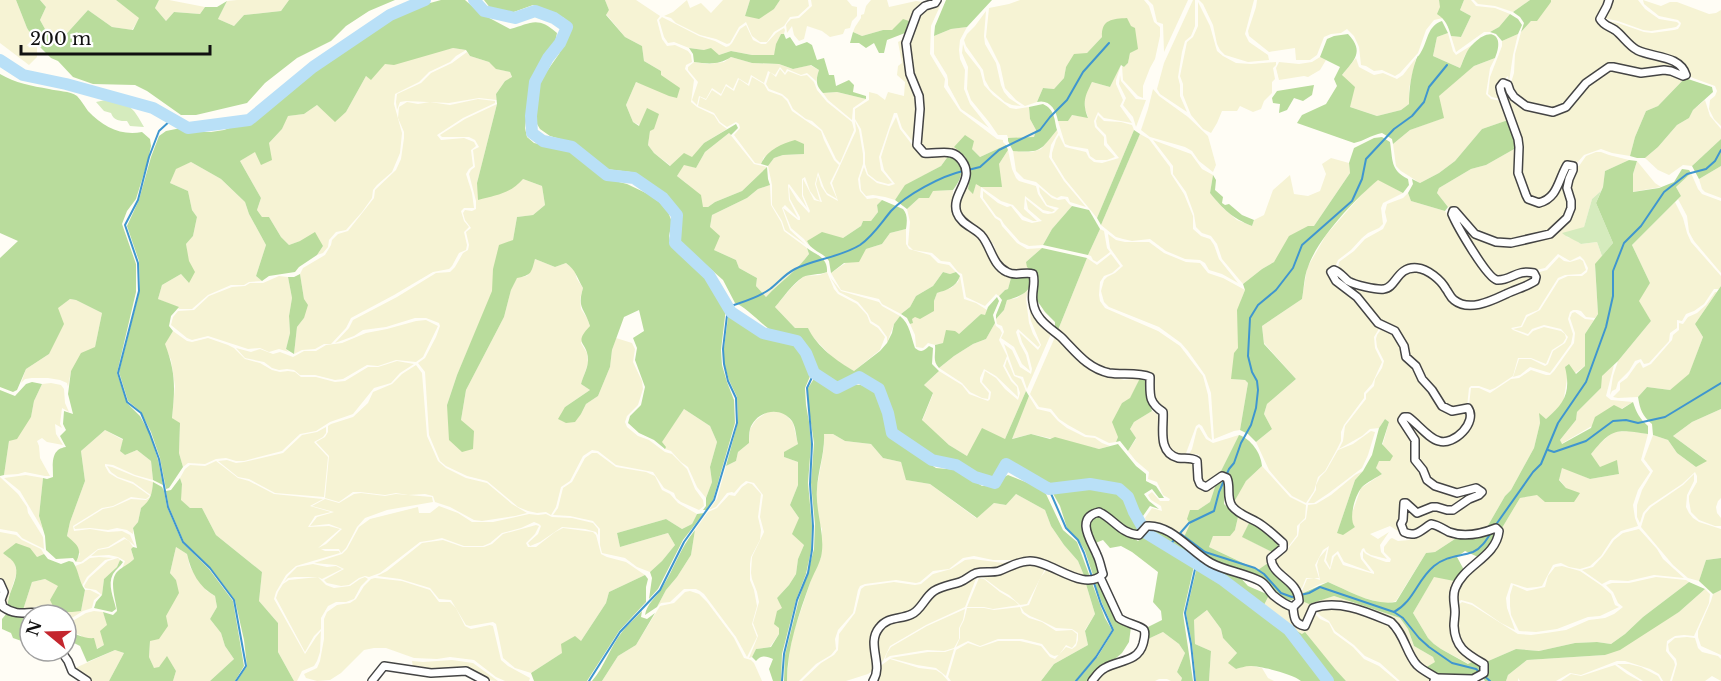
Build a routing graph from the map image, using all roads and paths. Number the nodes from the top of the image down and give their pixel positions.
1 (937, 0) edge
2 (1609, 0) edge
3 (1095, 578) junction
4 (0, 583) edge
5 (1293, 607) junction
6 (18, 614) edge
7 (69, 663) edge
8 (1437, 680) edge
9 (87, 681) edge
10 (372, 681) edge
11 (485, 681) edge
12 (873, 681) edge
13 (1092, 681) edge

1 - 5 street
2 - 8 street
3 - 5 street
3 - 12 street
3 - 13 street
4 - 6 street
5 - 8 street
7 - 9 street
10 - 11 street

